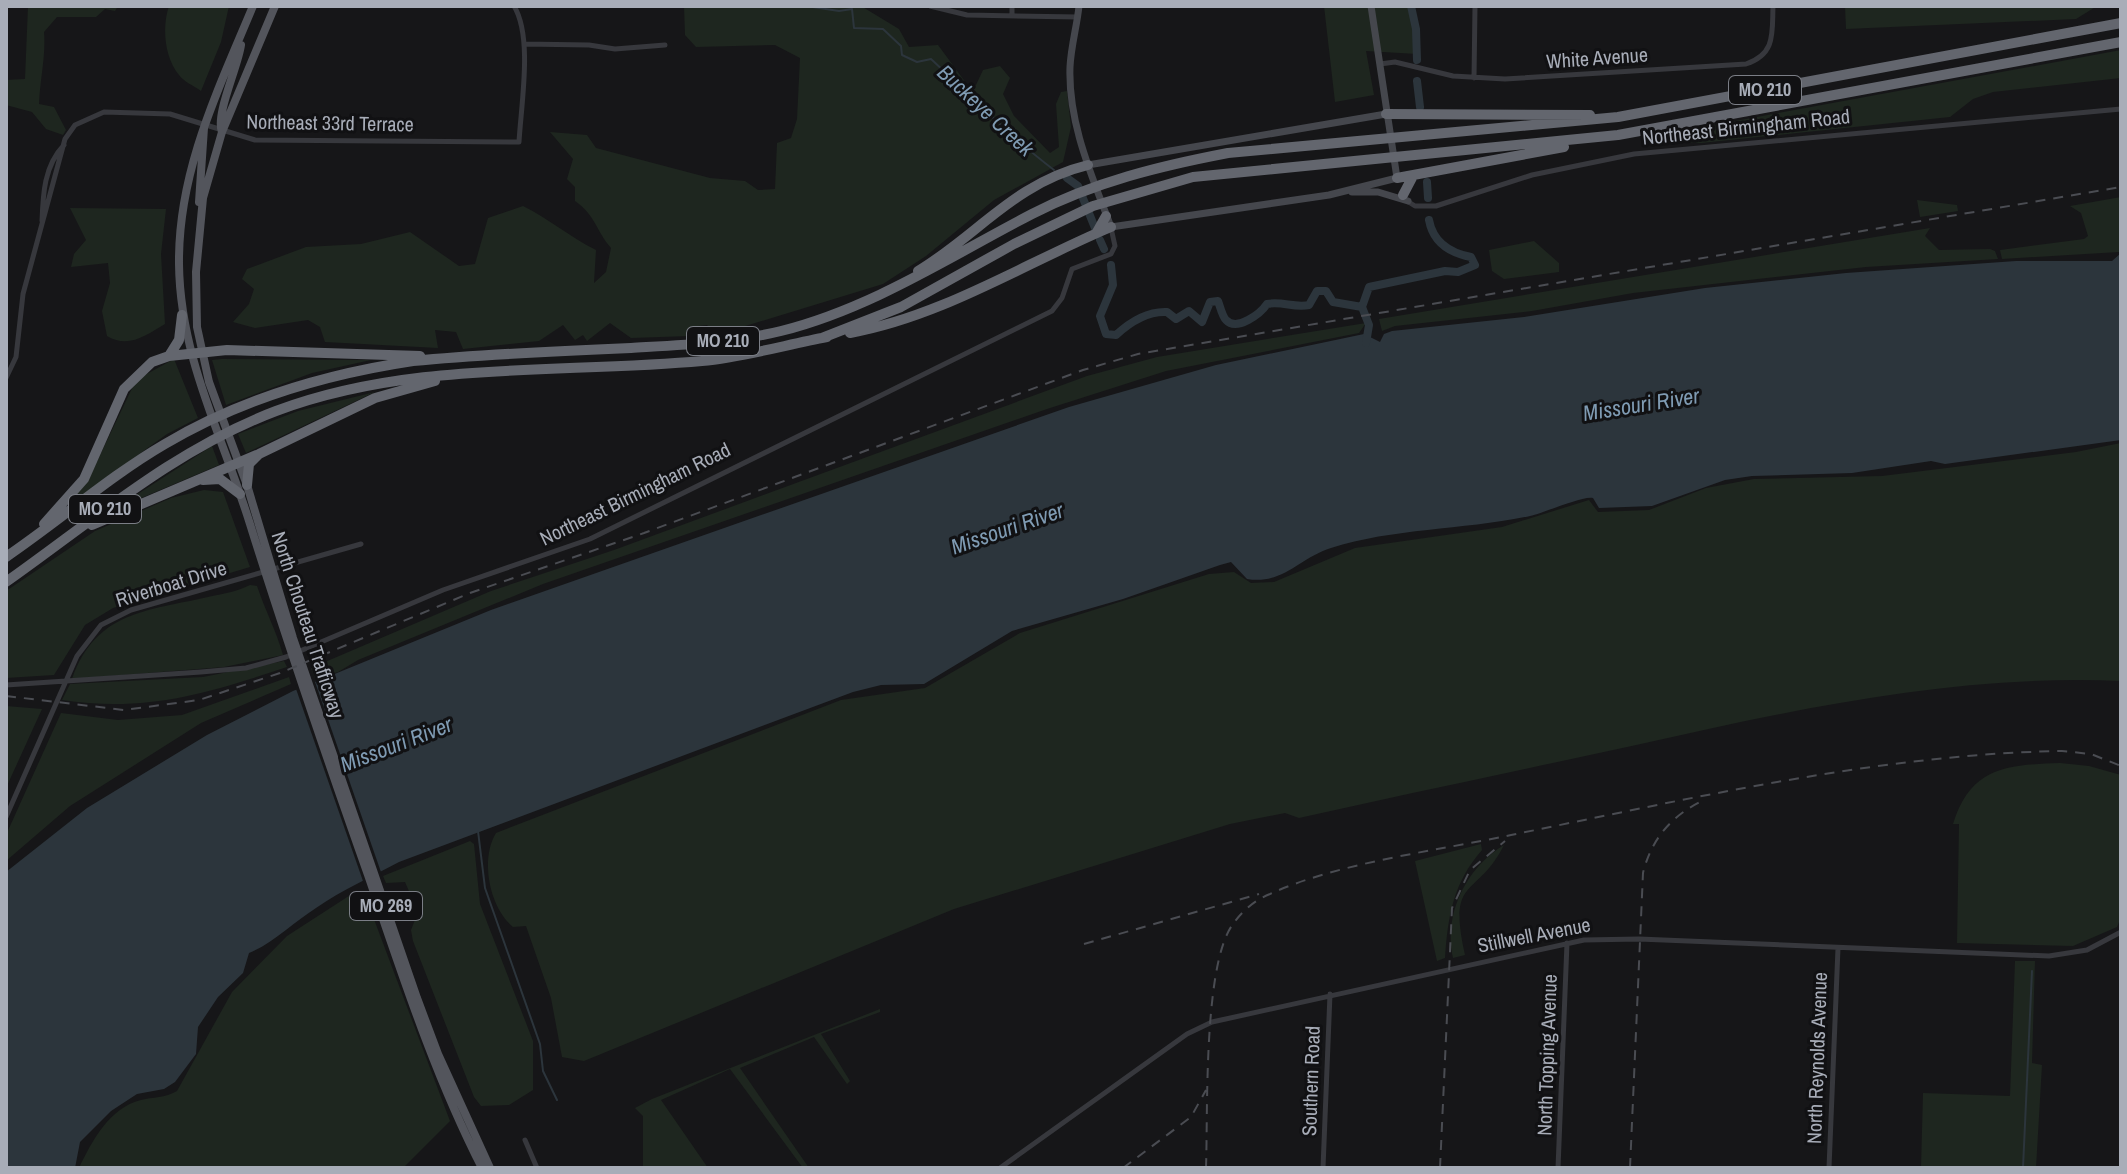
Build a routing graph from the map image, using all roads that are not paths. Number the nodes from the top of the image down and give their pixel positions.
1 (253, 6) edge
2 (275, 6) edge
3 (514, 6) edge
4 (930, 6) edge
5 (1012, 6) edge
6 (1079, 6) edge
7 (1371, 6) edge
8 (1475, 6) edge
9 (1773, 6) edge
10 (1012, 16) junction
11 (1078, 17) junction
12 (2121, 23) edge
13 (242, 32) junction
14 (2121, 42) edge
15 (524, 44) junction
16 (665, 45) dead end
17 (1379, 64) junction
18 (1474, 78) junction
19 (1383, 95) junction
20 (2121, 109) edge
21 (1659, 110) junction
22 (1371, 117) junction
23 (1387, 119) junction
24 (203, 125) junction
25 (222, 132) junction
26 (1601, 137) junction
27 (1088, 165) junction
28 (1413, 176) junction
29 (1397, 178) junction
30 (1342, 193) junction
31 (1406, 198) junction
32 (200, 214) junction
33 (1106, 216) junction
34 (1111, 227) junction
35 (1096, 233) junction
36 (872, 299) junction
37 (182, 315) junction
38 (822, 338) junction
39 (196, 352) junction
40 (169, 356) junction
41 (458, 357) junction
42 (462, 375) junction
43 (6, 378) edge
44 (259, 454) junction
45 (234, 463) junction
46 (189, 483) junction
47 (244, 490) junction
48 (73, 535) junction
49 (361, 544) dead end
50 (20, 547) junction
51 (6, 557) edge
52 (269, 572) junction
53 (6, 582) edge
54 (290, 640) junction
55 (6, 685) edge
56 (6, 817) edge
57 (2121, 932) edge
58 (1567, 943) junction
59 (1838, 948) junction
60 (1330, 994) junction
61 (525, 1140) dead end
62 (482, 1168) edge
63 (490, 1168) edge
64 (537, 1168) edge
65 (1000, 1168) edge
66 (1323, 1168) edge
67 (1558, 1168) edge
68 (1829, 1168) edge

1 - 13 main road
2 - 25 main road
3 - 15 street
4 - 10 street
5 - 10 street
6 - 11 main road
7 - 17 main road
8 - 18 street
9 - 18 street, White Avenue
10 - 11 street
11 - 27 main road
12 - 21 highway, MO 210
13 - 24 main road
13 - 25 main road
14 - 26 highway, MO 210
15 - 16 street
15 - 25 street, Northeast 33rd Terrace
17 - 18 street, White Avenue
17 - 19 main road
19 - 22 main road
19 - 23 main road
20 - 31 street, Northeast Birmingham Road
21 - 23 highway
21 - 36 highway, MO 210
22 - 23 main road
22 - 27 main road
23 - 29 main road
24 - 25 street, Northeast 33rd Terrace
24 - 32 main road
24 - 37 main road, North Chouteau Trafficway
24 - 43 street, Northeast 33rd Terrace
25 - 32 main road
26 - 28 highway
26 - 38 highway, MO 210
27 - 33 main road
27 - 36 highway
28 - 29 highway
28 - 31 highway
29 - 30 main road
29 - 31 street
30 - 31 main road
30 - 34 main road
32 - 39 main road, North Chouteau Trafficway
33 - 34 main road
33 - 35 highway
34 - 35 highway
34 - 55 street, Northeast Birmingham Road
35 - 38 highway
36 - 41 highway, MO 210
37 - 39 main road, North Chouteau Trafficway
37 - 40 highway
38 - 42 highway, MO 210
39 - 40 highway
39 - 41 highway
39 - 45 main road, North Chouteau Trafficway
40 - 50 highway
41 - 50 highway, MO 210
42 - 44 highway
42 - 48 highway, MO 210
44 - 45 highway
44 - 47 highway
45 - 46 highway
45 - 47 main road, North Chouteau Trafficway
46 - 47 highway
46 - 48 highway
47 - 52 main road, North Chouteau Trafficway
48 - 53 highway, MO 210
49 - 52 street, Riverboat Drive
50 - 51 highway, MO 210
52 - 54 main road, North Chouteau Trafficway / MO 269
52 - 56 street, Riverboat Drive
54 - 62 main road, North Chouteau Trafficway / MO 269
54 - 63 main road, North Chouteau Trafficway / MO 269
57 - 59 street, Stillwell Avenue
58 - 59 street, Stillwell Avenue
58 - 60 street, Stillwell Avenue
58 - 67 street, North Topping Avenue
59 - 68 street, North Reynolds Avenue
60 - 65 street, Stillwell Avenue
60 - 66 street, Southern Road
61 - 64 street

